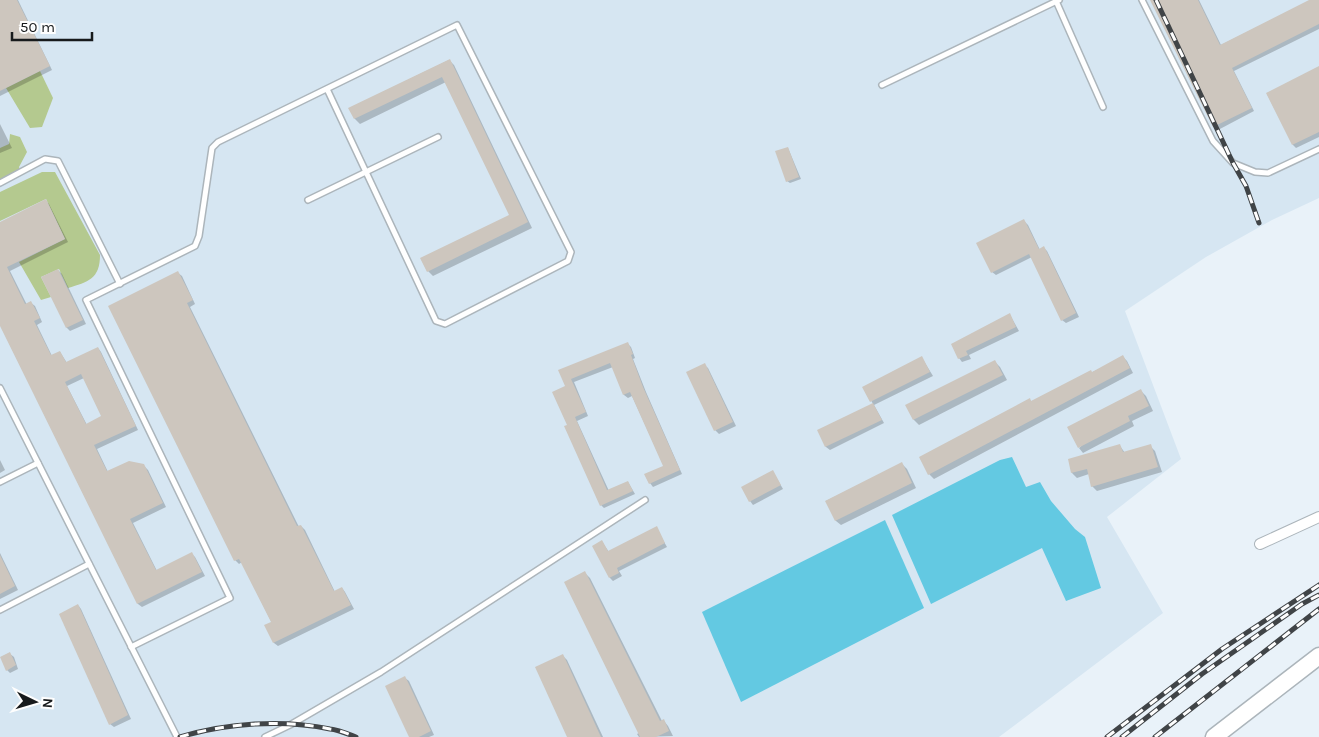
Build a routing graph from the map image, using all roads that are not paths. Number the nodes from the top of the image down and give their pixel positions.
1 (1142, 0) edge
2 (1058, 1) edge
3 (882, 85) dead end
4 (327, 89) junction
5 (1103, 108) dead end
6 (438, 137) dead end
7 (1319, 149) edge
8 (366, 172) junction
9 (0, 183) edge
10 (308, 200) dead end
11 (120, 284) junction
12 (0, 388) edge
13 (38, 463) junction
14 (0, 482) edge
15 (645, 500) dead end
16 (1319, 517) edge
17 (1260, 544) dead end
18 (89, 564) junction
19 (0, 610) edge
20 (131, 648) junction
21 (1319, 656) edge
22 (176, 737) edge
23 (265, 737) edge
24 (1214, 737) edge

1 - 7 lane
2 - 3 lane
2 - 5 lane
4 - 8 lane
4 - 8 lane
4 - 11 lane
6 - 8 lane
8 - 10 lane
9 - 11 lane
11 - 20 lane
12 - 13 lane
13 - 14 lane
13 - 18 lane
15 - 23 lane
16 - 17 street
18 - 19 lane
18 - 20 lane
20 - 22 lane
21 - 24 main road

